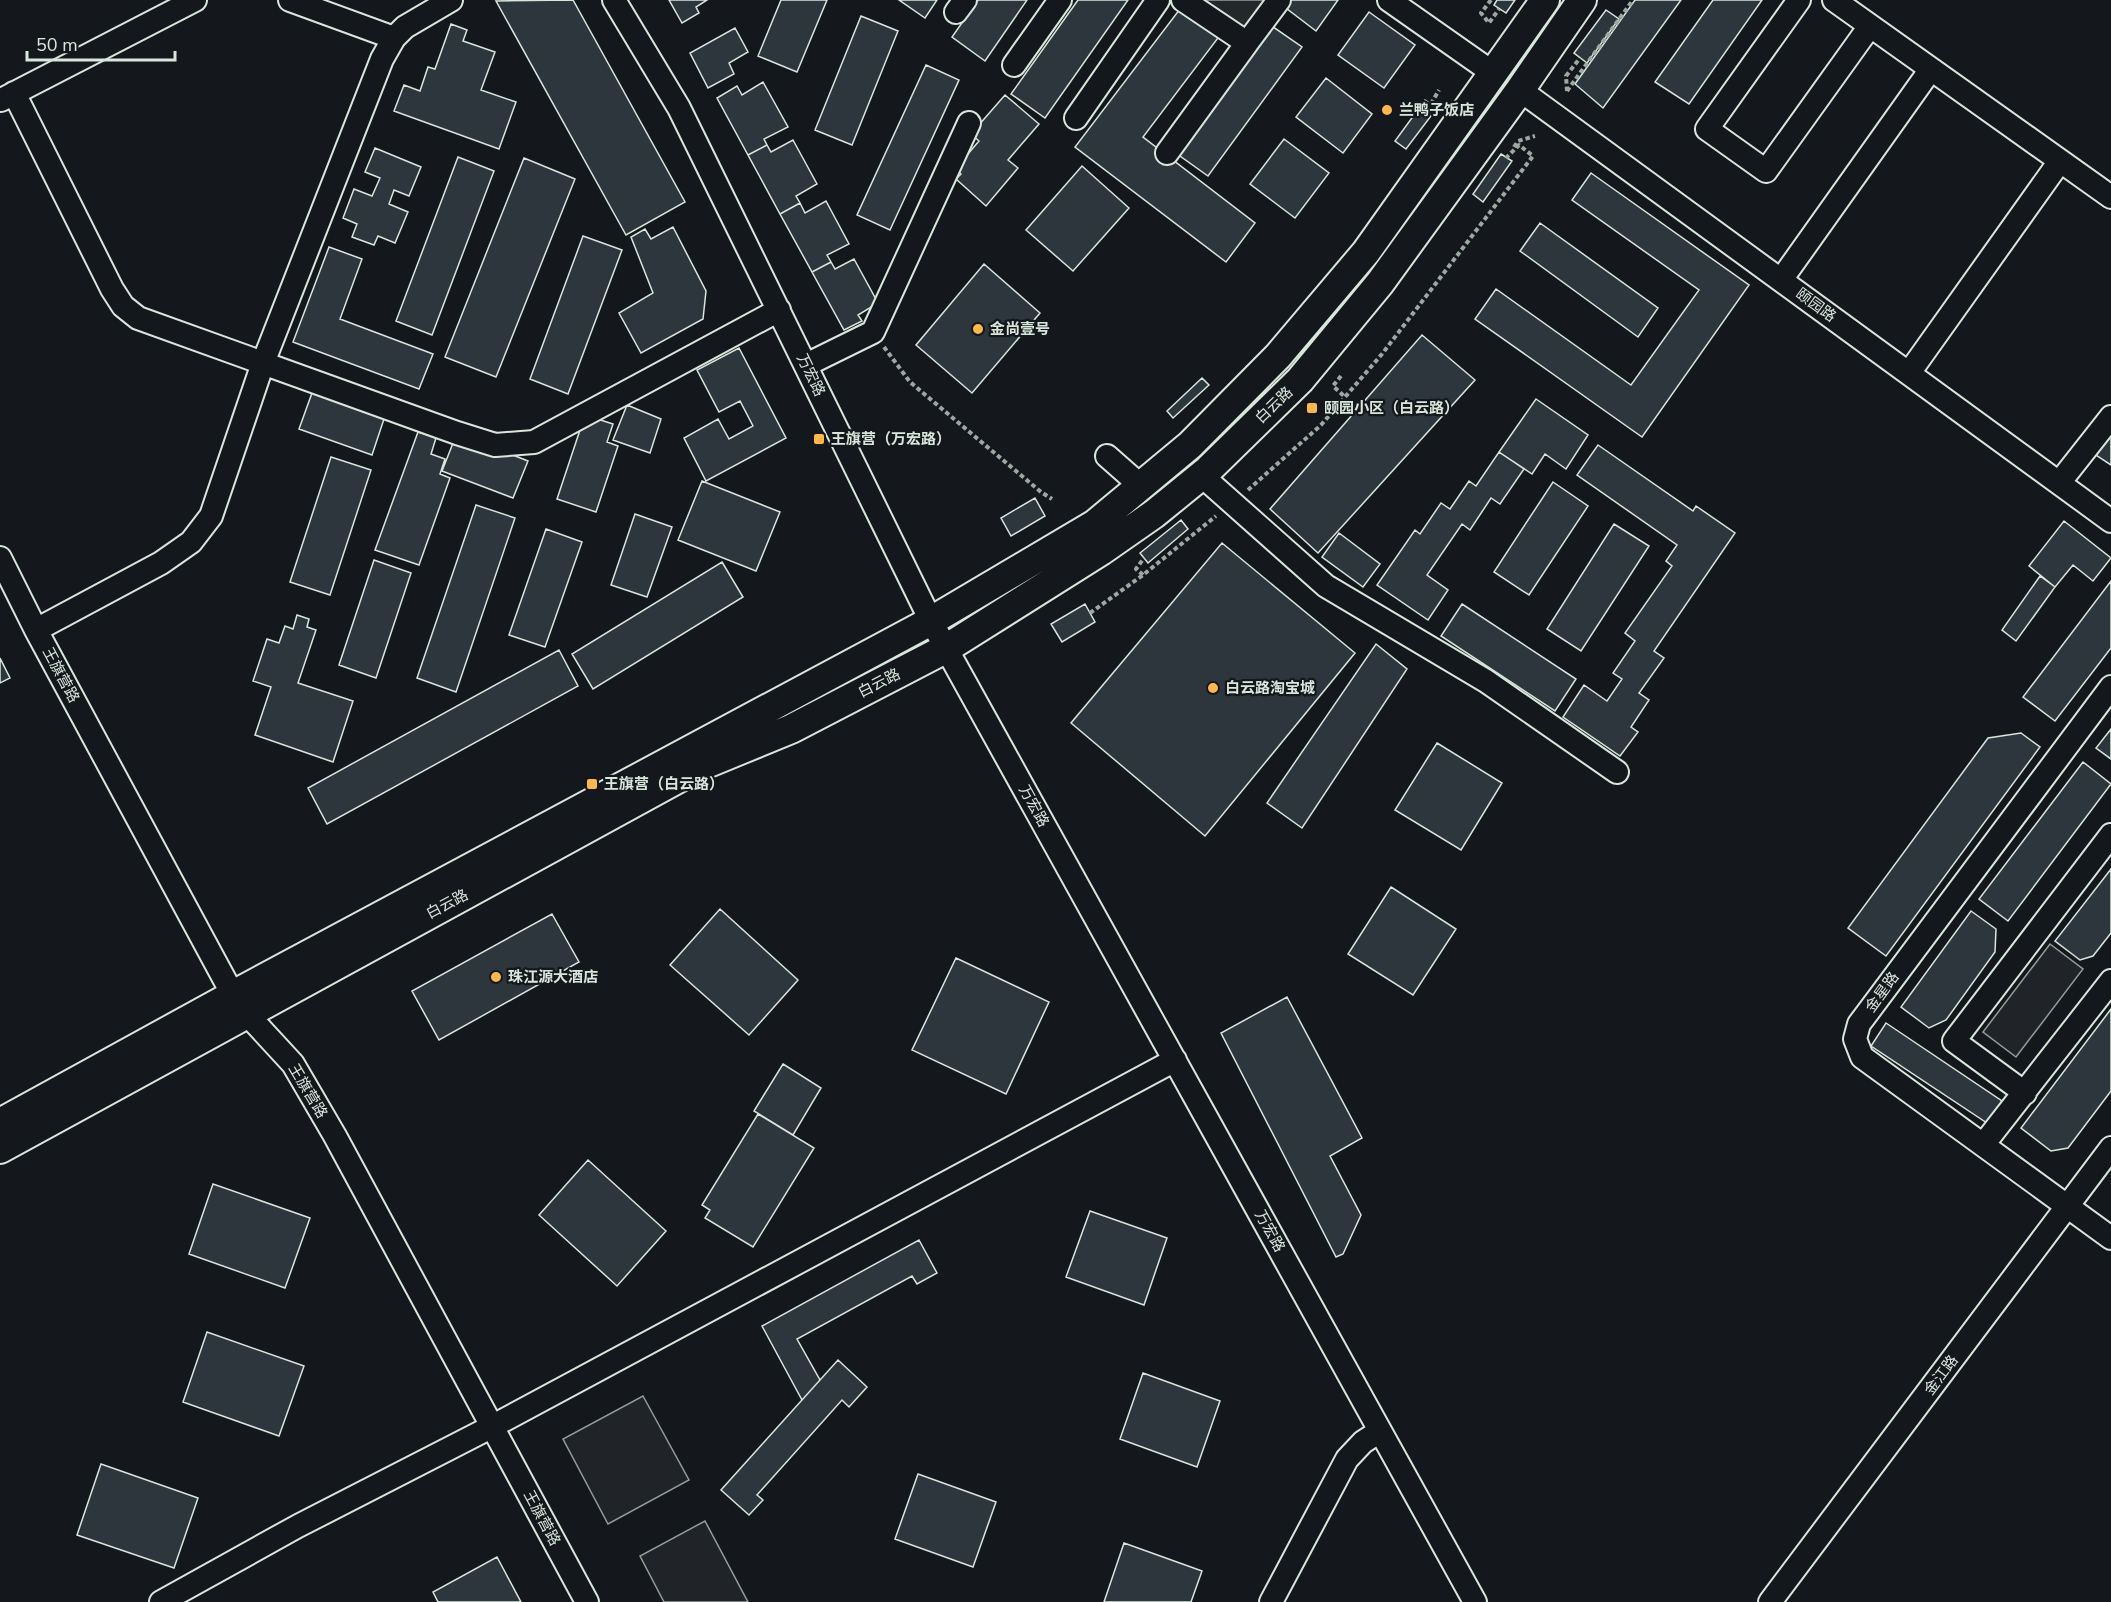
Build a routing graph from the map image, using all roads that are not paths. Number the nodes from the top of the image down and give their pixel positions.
1 (195, 0) edge
2 (290, 0) edge
3 (451, 0) edge
4 (614, 0) edge
5 (1060, 0) edge
6 (1158, 0) edge
7 (1183, 0) edge
8 (1279, 0) edge
9 (1389, 0) edge
10 (1545, 0) edge
11 (1582, 0) edge
12 (1799, 0) edge
13 (1834, 0) edge
14 (1870, 26) junction
15 (394, 38) junction
16 (1247, 43) junction
17 (1014, 65) dead end
18 (1931, 69) junction
19 (1493, 73) junction
20 (1520, 90) junction
21 (7, 97) edge
22 (1076, 118) dead end
23 (969, 123) dead end
24 (1167, 153) dead end
25 (2060, 161) junction
26 (2111, 197) edge
27 (1781, 280) junction
28 (779, 310) junction
29 (263, 363) junction
30 (806, 365) junction
31 (1909, 373) junction
32 (2111, 417) edge
33 (1107, 456) dead end
34 (1201, 476) junction
35 (2059, 483) junction
36 (1141, 486) junction
37 (2111, 521) edge
38 (0, 558) edge
39 (931, 621) junction
40 (36, 630) junction
41 (946, 648) junction
42 (2111, 687) edge
43 (1617, 772) dead end
44 (2111, 835) edge
45 (2111, 981) edge
46 (240, 1004) junction
47 (1175, 1060) junction
48 (2025, 1093) junction
49 (0, 1123) edge
50 (1983, 1145) junction
51 (2111, 1148) edge
52 (0, 1149) edge
53 (2067, 1206) junction
54 (2111, 1238) edge
55 (493, 1426) junction
56 (1380, 1431) junction
57 (161, 1602) edge
58 (587, 1602) edge
59 (1271, 1602) edge
60 (1475, 1602) edge
61 (1770, 1602) edge

1 - 21 street
2 - 15 street
3 - 15 street
4 - 28 street, 万宏路
5 - 17 street
6 - 22 street
7 - 16 street
8 - 16 street
9 - 19 street
10 - 19 main road, 白云路
11 - 20 main road, 白云路
12 - 14 street
13 - 14 street
14 - 18 street
15 - 29 street
16 - 24 street
18 - 25 street
18 - 27 street
19 - 36 main road, 白云路
20 - 27 street, 颐园路
20 - 34 main road, 白云路
21 - 29 street
23 - 30 street
25 - 26 street
25 - 31 street
27 - 31 street, 颐园路
28 - 29 street
28 - 30 street, 万宏路
29 - 40 street
30 - 39 street, 万宏路
31 - 35 street, 颐园路
32 - 35 street
33 - 36 street
34 - 41 main road, 白云路
34 - 43 street
35 - 37 street, 颐园路
36 - 39 main road, 白云路
38 - 40 street, 王旗营路
39 - 41 street, 万宏路
39 - 46 main road, 白云路
40 - 46 street, 王旗营路
41 - 46 main road, 白云路
41 - 47 street, 万宏路
42 - 50 street, 金星路
44 - 48 street
45 - 48 street
46 - 49 main road, 白云路
46 - 52 main road, 白云路
46 - 55 street, 王旗营路
47 - 55 street
47 - 56 street, 万宏路
48 - 50 street
50 - 53 street, 金星路
51 - 53 street, 金江路
53 - 54 street, 金星路
53 - 61 street, 金江路
55 - 57 street
55 - 58 street, 王旗营路
56 - 59 street
56 - 60 street, 万宏路

